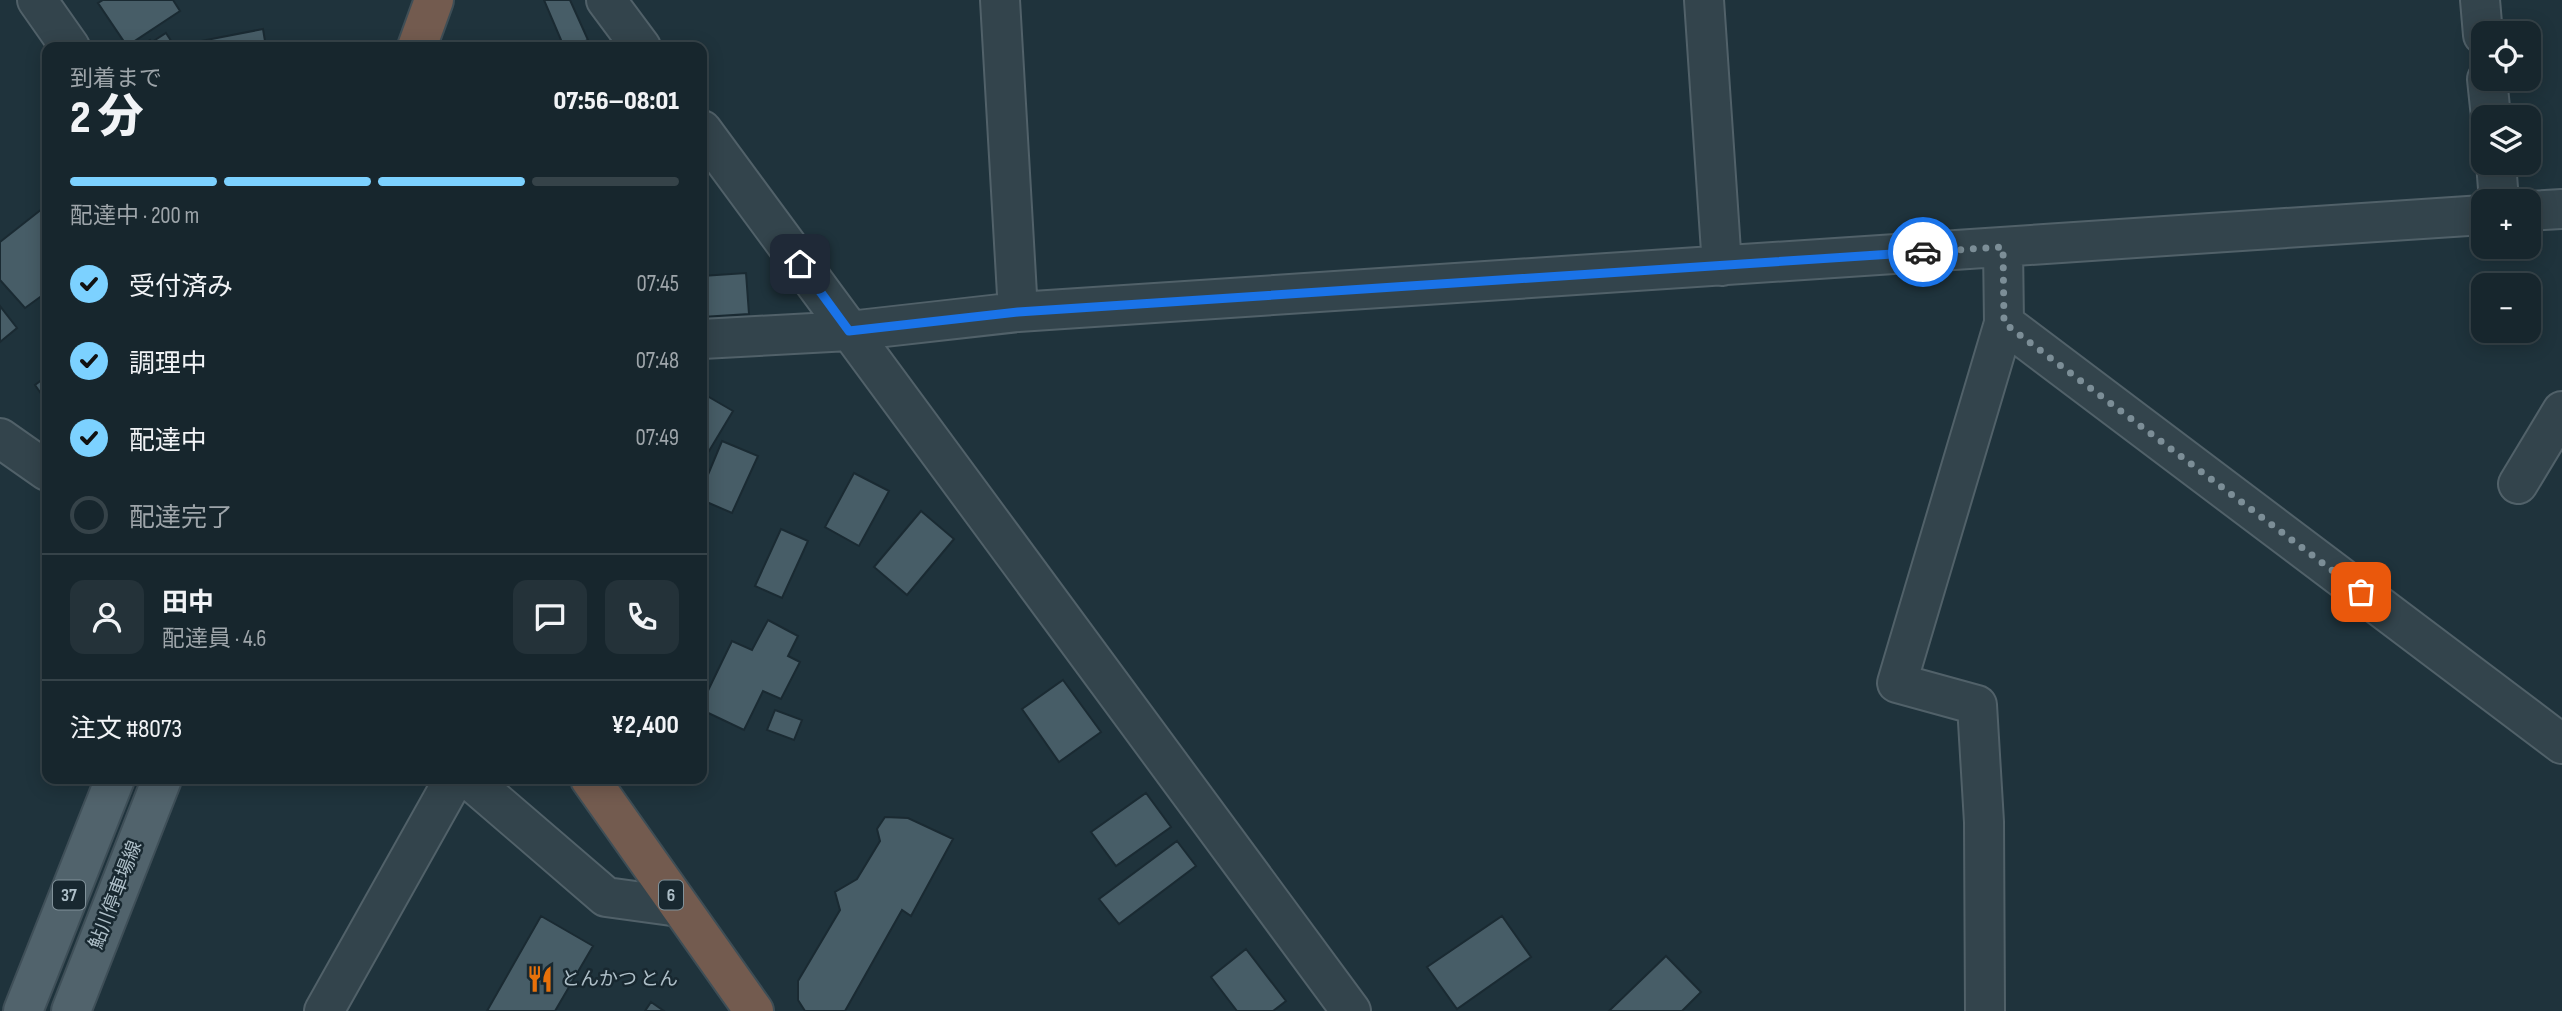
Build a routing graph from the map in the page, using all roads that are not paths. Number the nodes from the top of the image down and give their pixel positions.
1 (37, 0) edge
2 (434, 0) edge
3 (606, 0) edge
4 (1000, 0) edge
5 (1704, 0) edge
6 (2480, 0) edge
7 (2482, 21) edge
8 (66, 42) edge
9 (419, 42) edge
10 (637, 42) edge
11 (707, 137) edge
12 (2562, 209) edge
13 (2541, 210) edge
14 (2471, 216) edge
15 (2003, 247) junction
16 (1722, 266) junction
17 (1018, 312) junction
18 (2004, 323) junction
19 (849, 331) junction
20 (707, 339) edge
21 (2562, 411) edge
22 (0, 438) edge
23 (42, 467) edge
24 (2518, 484) dead end
25 (2562, 744) edge
26 (113, 784) edge
27 (160, 784) edge
28 (451, 784) edge
29 (475, 784) edge
30 (593, 784) edge
31 (679, 907) junction
32 (23, 1011) edge
33 (71, 1011) edge
34 (324, 1011) edge
35 (754, 1011) edge
36 (1351, 1011) edge
37 (1985, 1011) edge

1 - 8 street
2 - 9 highway
3 - 10 street
4 - 17 street
5 - 16 street
6 - 7 street
11 - 19 street
12 - 13 street
14 - 15 street
15 - 16 street
15 - 18 street
16 - 17 street
17 - 19 street
18 - 25 street
18 - 37 street
19 - 20 street
19 - 36 street
21 - 24 street
22 - 23 street
26 - 32 main road, 37
27 - 33 main road, 鮎川停車場線 / 37
28 - 34 street
29 - 31 street
30 - 31 highway, 6
31 - 35 highway, 6

